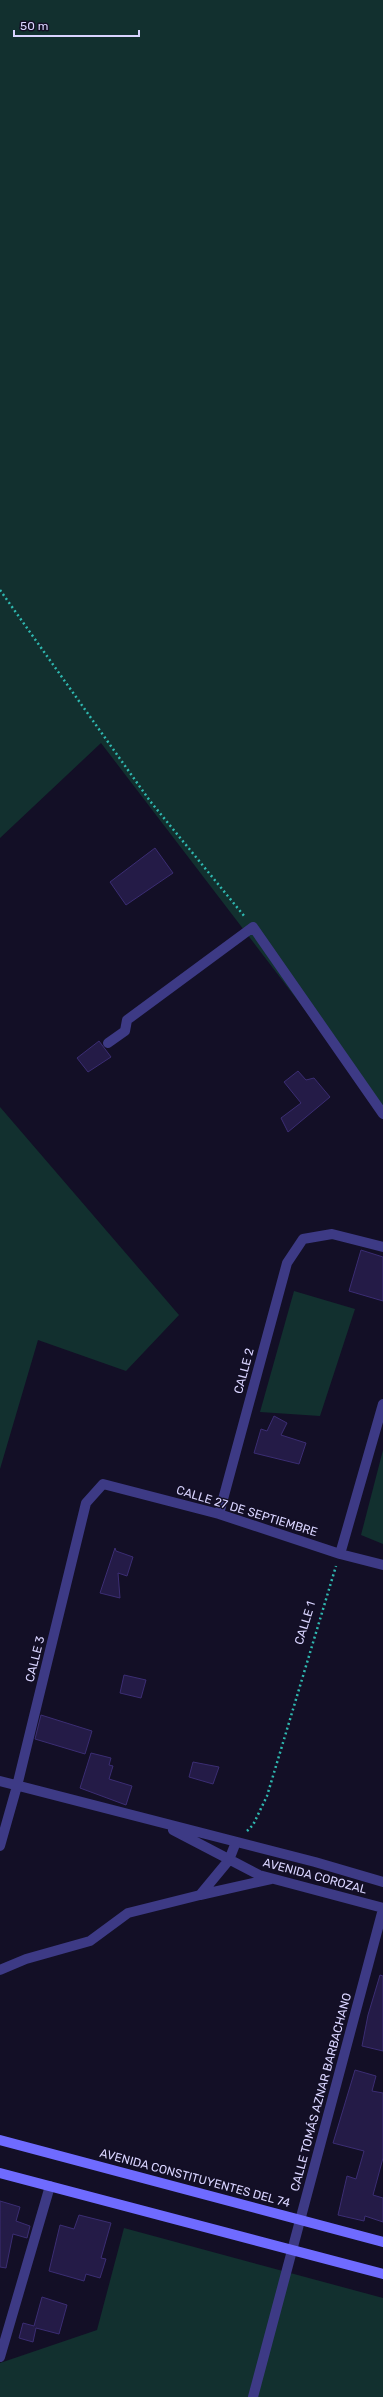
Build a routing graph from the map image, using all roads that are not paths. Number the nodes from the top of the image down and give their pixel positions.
1 (108, 1043) dead end
2 (383, 1114) edge
3 (383, 1248) edge
4 (383, 1404) edge
5 (103, 1484) joint
6 (220, 1514) junction
7 (340, 1554) junction
8 (383, 1565) edge
9 (0, 1781) edge
10 (17, 1786) junction
11 (157, 1821) junction
12 (236, 1842) junction
13 (0, 1846) edge
14 (229, 1860) junction
15 (273, 1879) junction
16 (383, 1882) edge
17 (200, 1895) junction
18 (383, 1909) edge
19 (0, 1970) edge
20 (0, 2140) edge
21 (0, 2173) edge
22 (50, 2186) junction
23 (301, 2220) junction
24 (383, 2242) edge
25 (293, 2250) junction
26 (383, 2274) edge
27 (0, 2357) edge
28 (253, 2397) edge

1 - 2 street
3 - 6 street, CALLE 2
4 - 7 street
5 - 6 street, CALLE 27 DE SEPTIEMBRE
5 - 10 street, CALLE 3
6 - 7 street, CALLE 27 DE SEPTIEMBRE
7 - 8 street, CALLE 27 DE SEPTIEMBRE
9 - 10 street, AVENIDA COROZAL
10 - 11 street, AVENIDA COROZAL
10 - 13 street, CALLE 3
11 - 12 street, AVENIDA COROZAL
11 - 14 street, AVENIDA COROZAL
12 - 14 street
12 - 16 street, AVENIDA COROZAL
14 - 15 street, AVENIDA COROZAL
14 - 17 street
15 - 17 street
15 - 18 street, AVENIDA COROZAL
17 - 19 street
18 - 23 street, CALLE TOMÁS AZNAR BARBACHANO
20 - 23 main road, AVENIDA CONSTITUYENTES DEL 74
21 - 22 main road
22 - 25 main road
22 - 27 street
23 - 24 main road, AVENIDA CONSTITUYENTES DEL 74
23 - 25 street, CALLE TOMÁS AZNAR BARBACHANO
25 - 26 main road
25 - 28 street, CALLE TOMÁS AZNAR BARBACHANO

